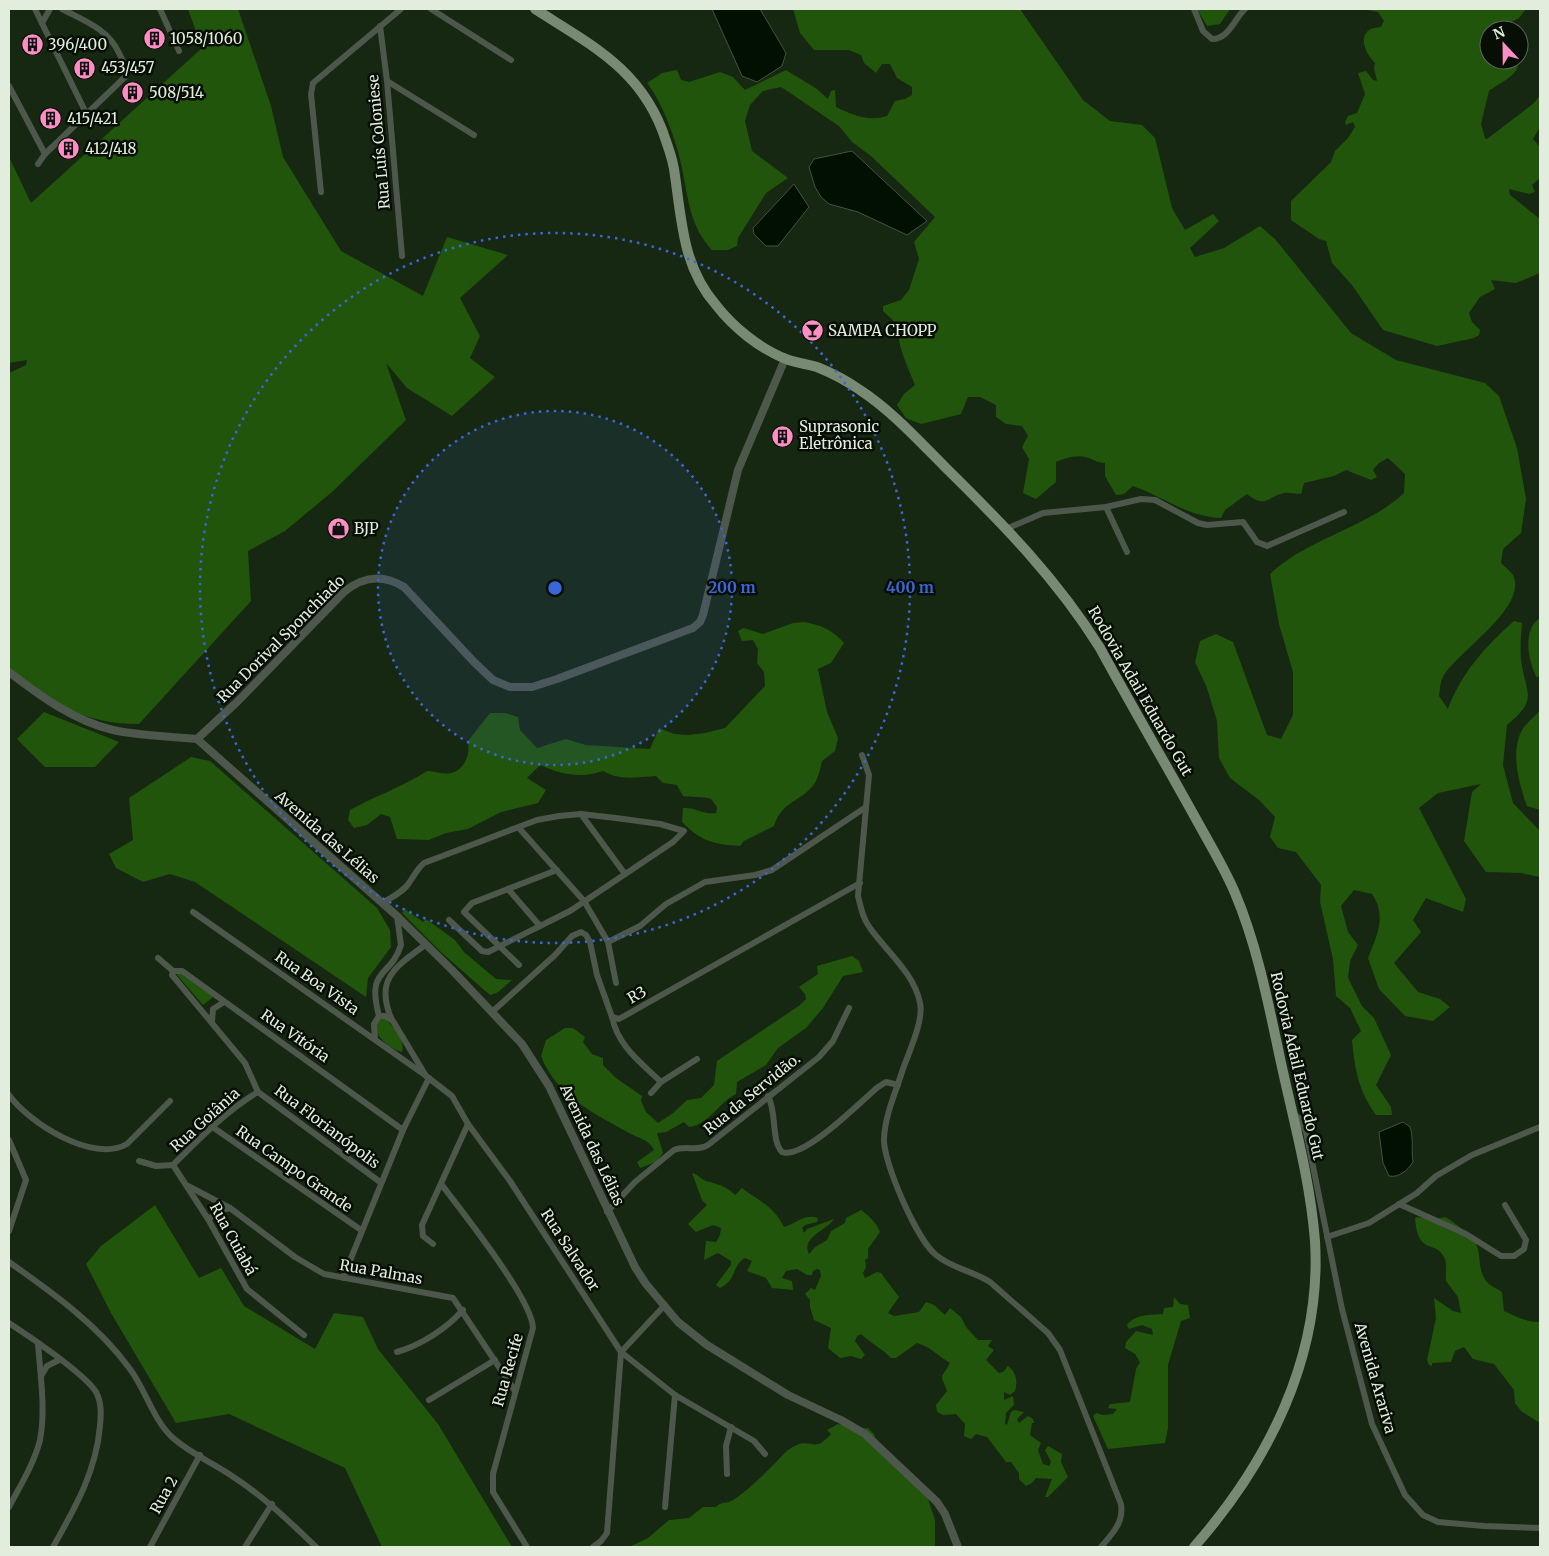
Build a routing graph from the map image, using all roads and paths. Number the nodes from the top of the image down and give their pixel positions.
1 (34, 9) edge
2 (50, 9) edge
3 (62, 9) edge
4 (160, 9) edge
5 (401, 9) edge
6 (431, 9) edge
7 (535, 9) edge
8 (1194, 9) edge
9 (1245, 9) edge
10 (42, 23) junction
11 (380, 26) junction
12 (179, 51) dead end
13 (511, 60) dead end
14 (387, 81) junction
15 (9, 86) edge
16 (87, 114) junction
17 (474, 135) dead end
18 (45, 154) junction
19 (38, 164) dead end
20 (321, 192) dead end
21 (402, 256) dead end
22 (785, 359) junction
23 (1106, 507) junction
24 (1344, 512) dead end
25 (1006, 528) junction
26 (1127, 552) dead end
27 (9, 672) edge
28 (197, 739) junction
29 (862, 755) dead end
30 (866, 807) junction
31 (581, 814) junction
32 (519, 828) junction
33 (557, 870) junction
34 (625, 874) junction
35 (860, 883) junction
36 (508, 889) junction
37 (584, 901) junction
38 (382, 903) junction
39 (193, 912) dead end
40 (397, 916) junction
41 (449, 920) dead end
42 (540, 926) junction
43 (608, 942) junction
44 (425, 945) junction
45 (500, 947) junction
46 (158, 958) dead end
47 (519, 965) dead end
48 (173, 972) junction
49 (616, 983) dead end
50 (224, 1002) junction
51 (849, 1008) dead end
52 (492, 1012) junction
53 (379, 1016) junction
54 (612, 1017) junction
55 (393, 1021) junction
56 (212, 1022) junction
57 (375, 1039) junction
58 (410, 1049) junction
59 (400, 1059) junction
60 (697, 1059) dead end
61 (427, 1077) junction
62 (661, 1082) junction
63 (898, 1085) junction
64 (258, 1092) junction
65 (651, 1093) dead end
66 (9, 1095) edge
67 (768, 1096) junction
68 (170, 1101) dead end
69 (1293, 1114) junction
70 (468, 1124) junction
71 (1540, 1127) edge
72 (214, 1128) junction
73 (402, 1130) junction
74 (9, 1140) edge
75 (139, 1161) dead end
76 (173, 1165) junction
77 (380, 1182) junction
78 (442, 1185) junction
79 (188, 1186) junction
80 (1399, 1204) junction
81 (1506, 1205) dead end
82 (230, 1208) junction
83 (607, 1212) junction
84 (208, 1220) junction
85 (361, 1230) junction
86 (9, 1231) edge
87 (1327, 1237) junction
88 (432, 1244) dead end
89 (9, 1262) edge
90 (343, 1278) junction
91 (664, 1306) junction
92 (463, 1310) junction
93 (9, 1323) edge
94 (304, 1335) dead end
95 (38, 1342) junction
96 (397, 1352) dead end
97 (621, 1352) junction
98 (59, 1360) junction
99 (495, 1360) junction
100 (40, 1378) junction
101 (515, 1392) junction
102 (675, 1395) junction
103 (429, 1400) dead end
104 (730, 1428) junction
105 (765, 1454) dead end
106 (200, 1456) junction
107 (727, 1474) dead end
108 (272, 1504) junction
109 (9, 1507) edge
110 (665, 1507) dead end
111 (1540, 1528) edge
112 (53, 1547) edge
113 (150, 1547) edge
114 (246, 1547) edge
115 (316, 1547) edge
116 (528, 1547) edge
117 (593, 1547) edge
118 (958, 1547) edge
119 (1101, 1547) edge
120 (1194, 1547) edge

1 - 10 street
2 - 10 street
3 - 16 street
4 - 12 street
5 - 11 street
6 - 13 street
7 - 22 main road, Rodovia Adail Eduardo Gut
8 - 9 street
10 - 16 street
11 - 14 street, Rua Luís Coloniese
11 - 20 street
14 - 17 street
14 - 21 street, Rua Luís Coloniese
15 - 18 street
16 - 18 street
18 - 19 street
22 - 25 main road, Rodovia Adail Eduardo Gut
22 - 28 street, Rua Dorival Sponchiado
23 - 24 street
23 - 25 street
23 - 26 street
25 - 69 main road, Rodovia Adail Eduardo Gut
27 - 28 street
28 - 38 street, Avenida das Lélias
29 - 30 street
30 - 35 street
30 - 43 street
31 - 32 street
31 - 34 street
31 - 34 street
32 - 33 street
32 - 38 street
33 - 36 street
33 - 37 street
34 - 37 street
35 - 54 street, R3
35 - 63 street
36 - 42 street
36 - 45 street
37 - 42 street
37 - 43 street
38 - 40 street, Avenida das Lélias
39 - 57 street, Rua Boa Vista
40 - 44 street, Avenida das Lélias
40 - 53 street
41 - 45 street
42 - 45 street
43 - 49 street
44 - 52 street, Avenida das Lélias
44 - 55 street, Rua Salvador
45 - 47 street
46 - 48 street
48 - 50 street, Rua Vitória
48 - 56 street, Rua Florianópolis
50 - 56 street
50 - 73 street, Rua Vitória
51 - 67 street, Rua da Servidão.
52 - 54 street, R3
52 - 83 street, Avenida das Lélias
53 - 55 street
53 - 57 street
54 - 62 street
55 - 58 street, Rua Salvador
56 - 64 street, Rua Florianópolis
57 - 59 street, Rua Boa Vista
58 - 59 street
58 - 61 street, Rua Salvador
59 - 61 street, Rua Boa Vista
60 - 62 street
61 - 70 street, Rua Salvador
61 - 73 street
62 - 65 street
63 - 67 street
63 - 119 street
64 - 72 street, Rua Goiânia
64 - 77 street, Rua Florianópolis
66 - 68 street
67 - 83 street, Rua da Servidão.
69 - 87 street, Avenida Arariva
69 - 120 main road, Rodovia Adail Eduardo Gut
70 - 78 street
70 - 97 street, Rua Salvador
71 - 80 street
72 - 76 street, Rua Goiânia
72 - 85 street, Rua Campo Grande
73 - 77 street
74 - 86 street
75 - 76 street, Rua Goiânia
76 - 79 street, Rua Cuiabá
77 - 85 street
78 - 88 street
78 - 101 street, Rua Recife
79 - 82 street, Rua Palmas
79 - 84 street, Rua Cuiabá
80 - 81 street
80 - 87 street
82 - 84 street
82 - 90 street, Rua Palmas
83 - 91 street, Avenida das Lélias
84 - 94 street, Rua Cuiabá
85 - 90 street
87 - 111 street, Avenida Arariva
89 - 106 street
90 - 92 street, Rua Palmas
91 - 97 street
91 - 118 street, Avenida das Lélias
92 - 96 street
92 - 99 street, Rua Palmas
93 - 95 street
95 - 98 street
95 - 100 street
97 - 102 street, Rua Salvador
97 - 117 street
98 - 100 street
98 - 112 street
99 - 101 street, Rua Palmas
99 - 103 street
100 - 109 street
101 - 116 street, Rua Recife
102 - 104 street, Rua Salvador
102 - 110 street
104 - 105 street, Rua Salvador
104 - 107 street
106 - 108 street
106 - 113 street, Rua 2
108 - 114 street
108 - 115 street

